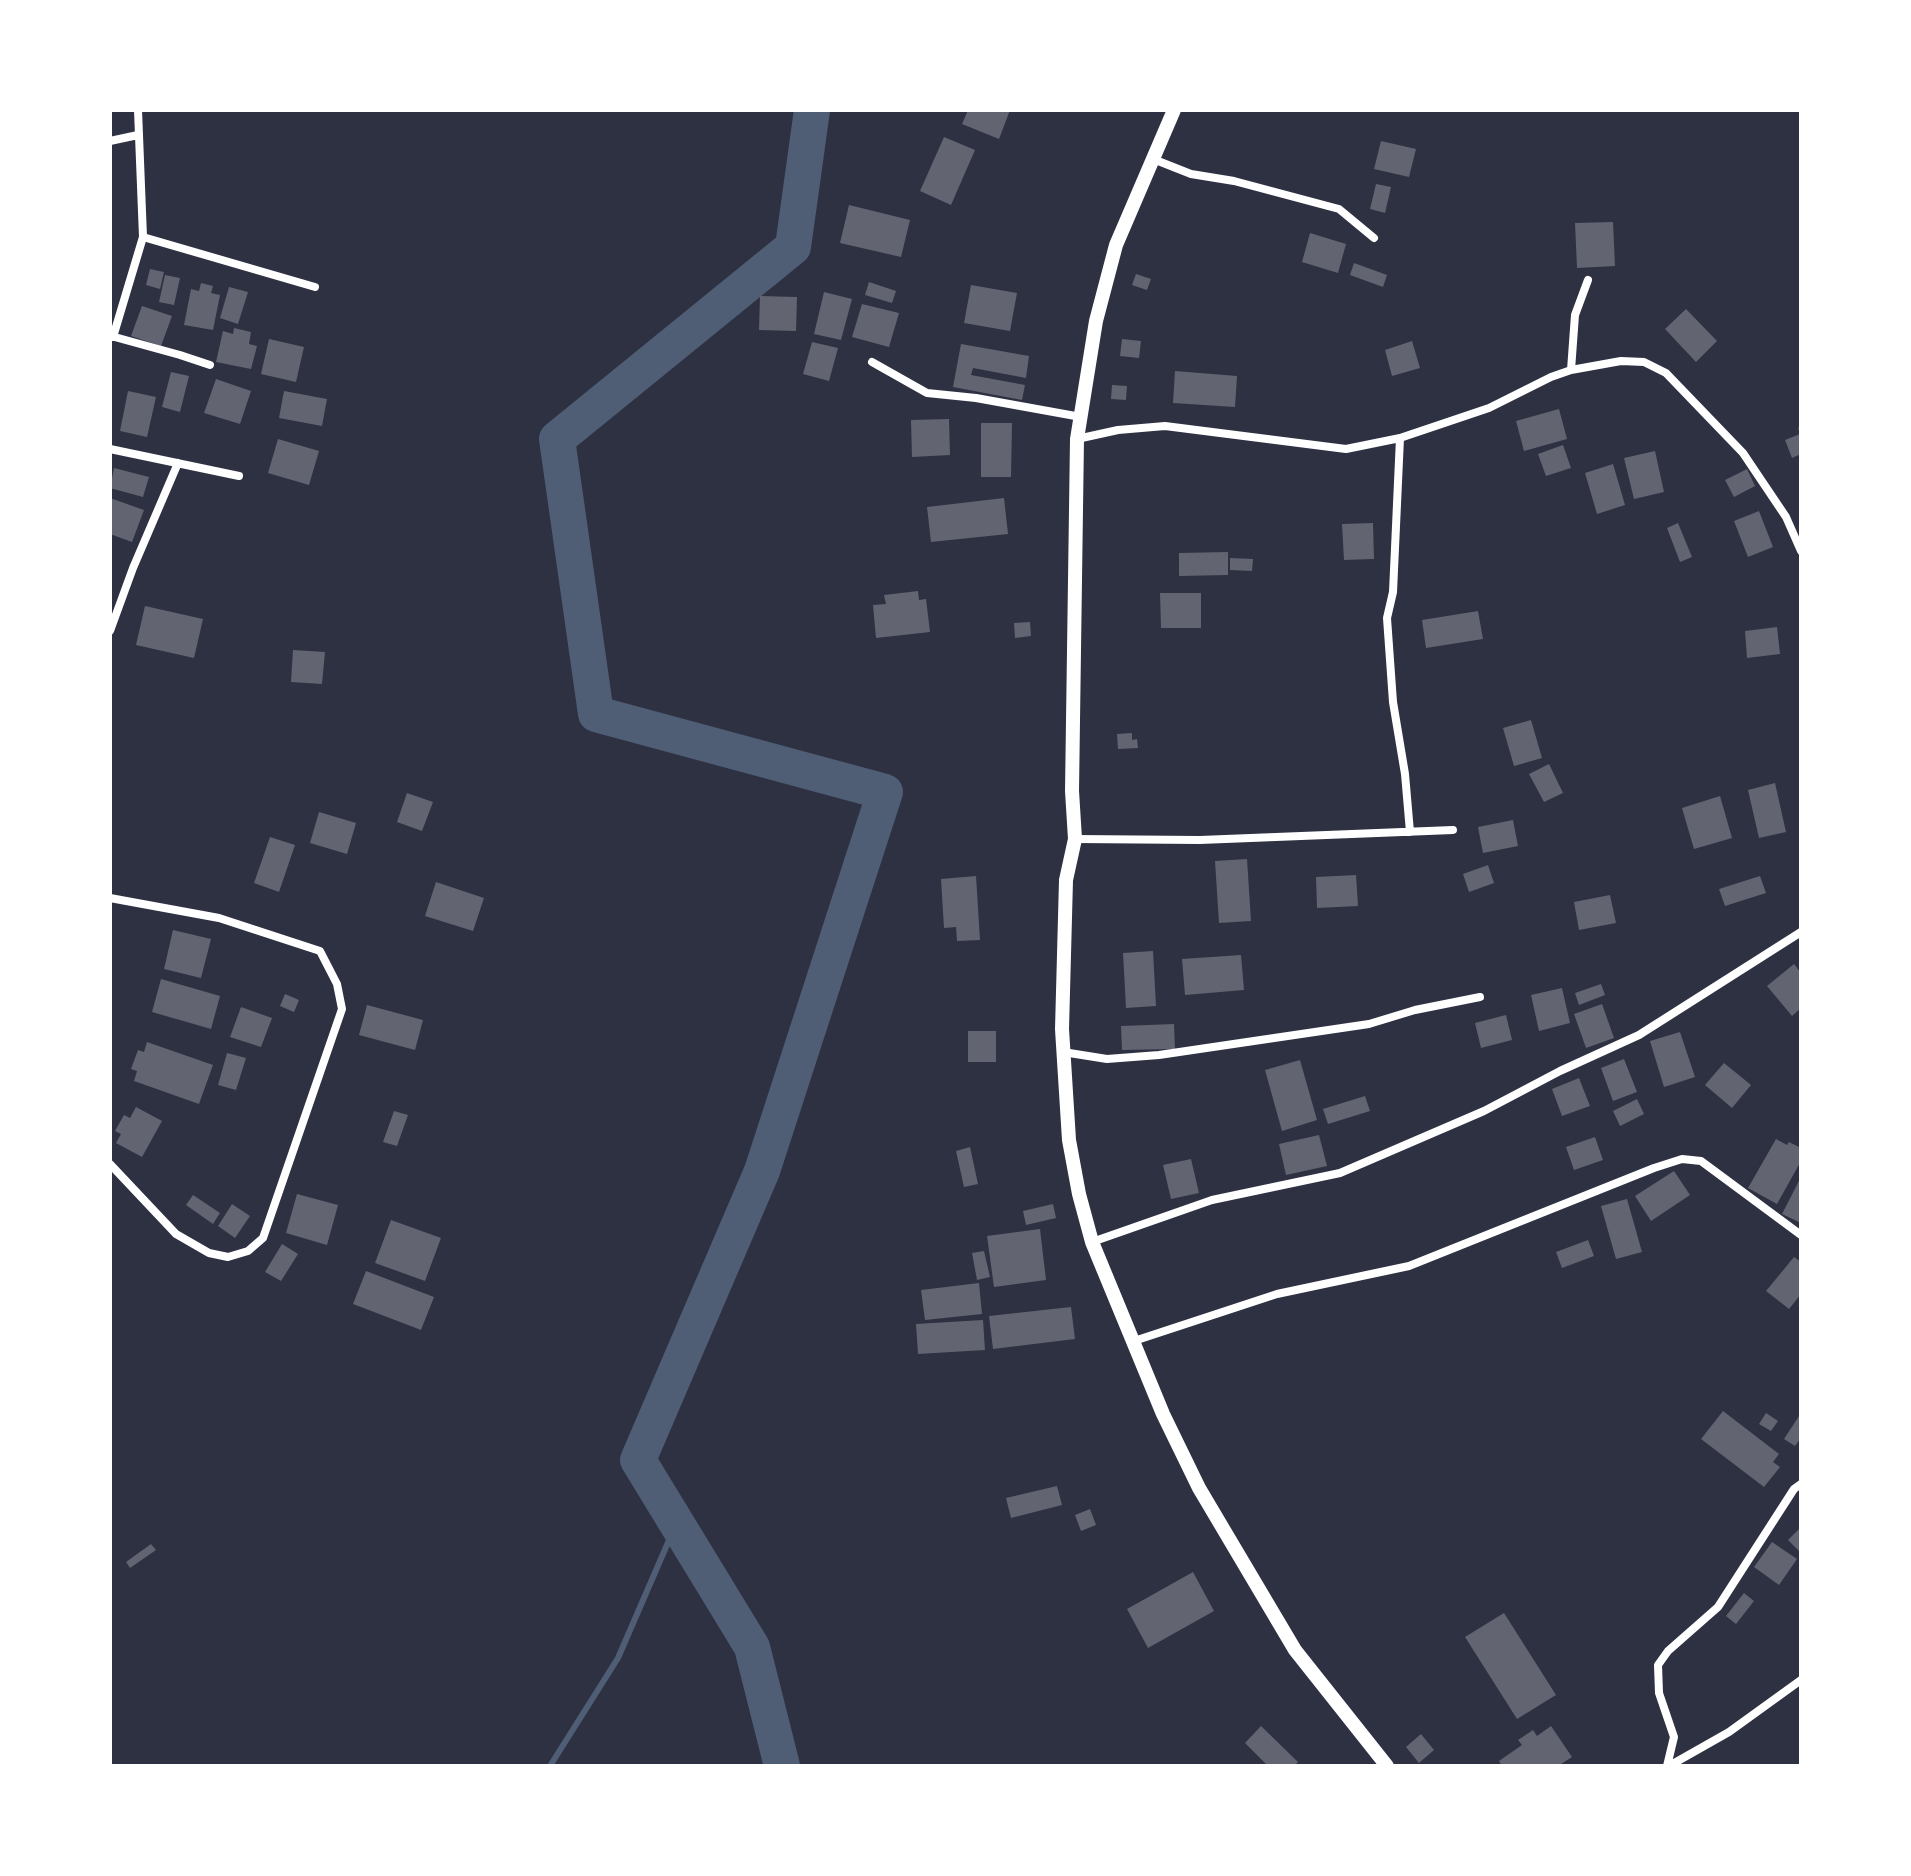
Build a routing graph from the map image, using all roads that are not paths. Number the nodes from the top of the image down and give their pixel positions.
1 (138, 110) edge
2 (1174, 110) edge
3 (138, 135) junction
4 (110, 141) edge
5 (1152, 158) junction
6 (143, 237) junction
7 (1374, 238) dead end
8 (1588, 280) dead end
9 (315, 287) dead end
10 (111, 336) edge
11 (872, 362) dead end
12 (210, 365) dead end
13 (1571, 370) junction
14 (1082, 417) junction
15 (1400, 438) junction
16 (1077, 439) junction
17 (110, 449) edge
18 (178, 463) junction
19 (239, 476) dead end
20 (1801, 551) edge
21 (110, 631) edge
22 (1453, 830) dead end
23 (1410, 832) junction
24 (1075, 839) junction
25 (110, 898) edge
26 (1801, 932) edge
27 (1480, 997) dead end
28 (1063, 1052) junction
29 (110, 1164) edge
30 (1801, 1235) edge
31 (1092, 1242) junction
32 (1134, 1341) junction
33 (1801, 1484) edge
34 (1801, 1680) edge
35 (1387, 1766) edge
36 (1668, 1766) edge

1 - 3 street
2 - 5 main road
3 - 4 street
3 - 6 street
5 - 7 street
5 - 14 main road
6 - 9 street
6 - 10 street
8 - 13 street
10 - 12 street
11 - 14 street
13 - 15 street
13 - 20 street
14 - 16 main road
15 - 16 street
15 - 23 street
16 - 24 main road
17 - 18 street
18 - 19 street
18 - 21 street
22 - 23 street
23 - 24 street
24 - 28 main road
25 - 29 street
26 - 31 street
27 - 28 street
28 - 31 main road
30 - 32 street
31 - 32 main road
32 - 35 main road
33 - 36 street
34 - 36 street

